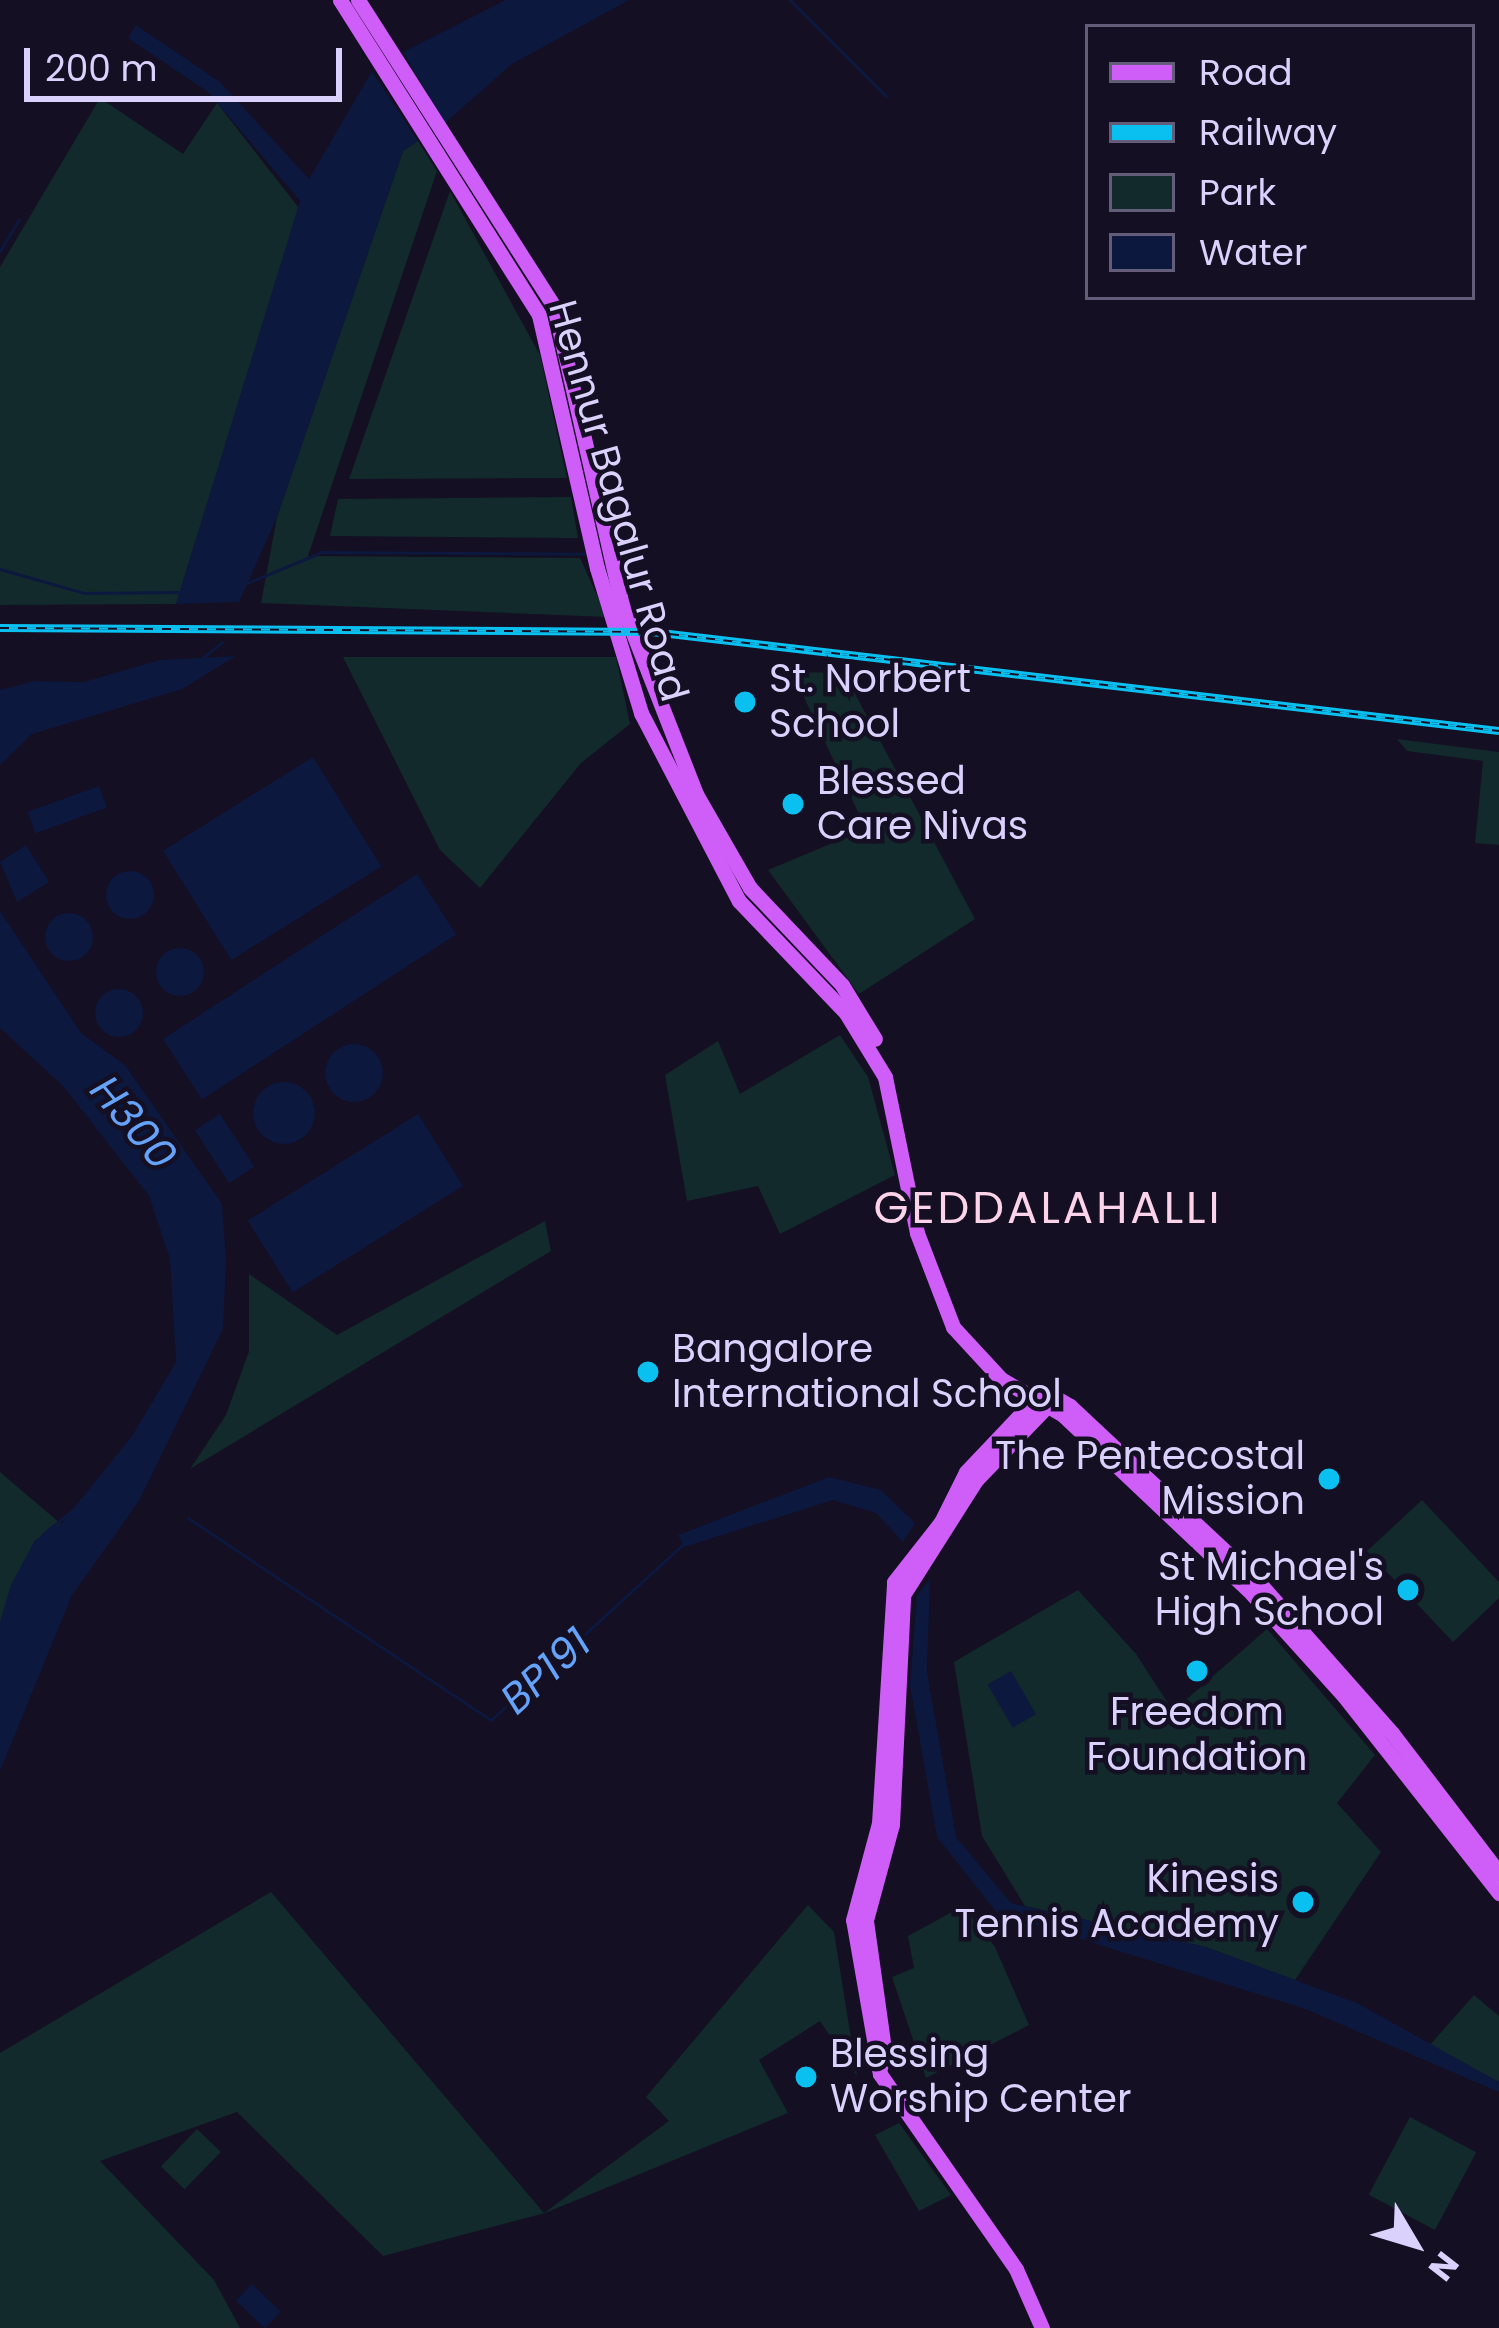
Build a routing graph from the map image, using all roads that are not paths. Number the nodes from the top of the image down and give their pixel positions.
1 (340, 0) edge
2 (358, 0) edge
3 (380, 53) junction
4 (1046, 1398) junction
5 (1499, 1874) edge
6 (1499, 1893) edge
7 (1042, 2328) edge

1 - 3 main road
2 - 3 main road
3 - 4 main road, Hennur Bagalur Road
4 - 5 main road, Hennur Bagalur Road
4 - 6 main road, Hennur Bagalur Road
4 - 7 main road

